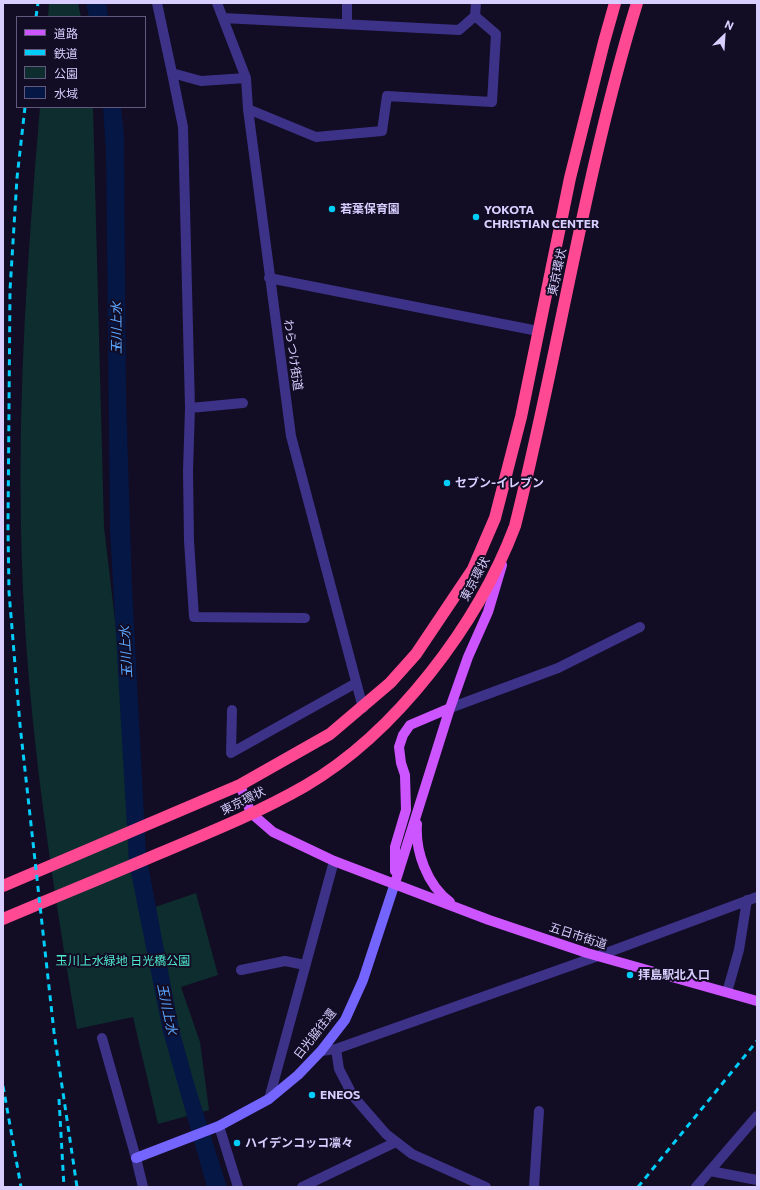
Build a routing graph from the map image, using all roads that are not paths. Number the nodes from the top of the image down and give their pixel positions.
1 (156, 3) edge
2 (217, 3) edge
3 (348, 3) edge
4 (476, 3) edge
5 (615, 3) edge
6 (637, 3) edge
7 (475, 16) junction
8 (223, 18) junction
9 (347, 24) junction
10 (172, 73) junction
11 (246, 78) junction
12 (248, 109) junction
13 (269, 278) junction
14 (538, 331) junction
15 (243, 403) dead end
16 (190, 408) junction
17 (506, 550) junction
18 (305, 618) dead end
19 (640, 627) dead end
20 (356, 683) junction
21 (362, 708) junction
22 (450, 708) junction
23 (232, 710) dead end
24 (240, 784) junction
25 (418, 810) junction
26 (251, 814) junction
27 (334, 861) junction
28 (395, 884) junction
29 (3, 886) edge
30 (752, 898) edge
31 (459, 908) junction
32 (3, 919) edge
33 (598, 956) junction
34 (305, 965) junction
35 (241, 970) dead end
36 (727, 992) junction
37 (757, 1001) edge
38 (102, 1038) dead end
39 (336, 1049) junction
40 (321, 1050) junction
41 (269, 1099) junction
42 (539, 1111) dead end
43 (757, 1116) edge
44 (219, 1126) junction
45 (396, 1142) junction
46 (136, 1158) junction
47 (710, 1171) junction
48 (757, 1180) edge
49 (462, 1183) edge
50 (143, 1187) edge
51 (238, 1187) edge
52 (302, 1187) edge
53 (486, 1187) edge
54 (534, 1187) edge
55 (696, 1187) edge

1 - 10 street
2 - 8 street, わらつけ街道
3 - 9 street
4 - 7 street
5 - 14 highway, 東京環状
6 - 17 highway, 東京環状
7 - 9 street
7 - 12 street
8 - 9 street
8 - 11 street, わらつけ街道
10 - 11 street
10 - 16 street
11 - 12 street, わらつけ街道
12 - 13 street, わらつけ街道
13 - 14 street
13 - 20 street, わらつけ街道
14 - 21 highway, 東京環状
15 - 16 street
16 - 18 street
17 - 22 main road
17 - 26 highway, 東京環状
19 - 22 street
20 - 21 street, わらつけ街道
20 - 23 street
21 - 24 highway, 東京環状
22 - 25 main road
22 - 28 main road
24 - 26 main road
24 - 29 highway, 東京環状
25 - 28 main road
25 - 31 main road
26 - 27 main road, 五日市街道
26 - 32 highway, 東京環状
27 - 28 main road, 五日市街道
27 - 34 street
28 - 31 main road, 五日市街道
28 - 40 street, 日光脇往還
30 - 33 street
30 - 36 street
31 - 33 main road, 五日市街道
33 - 36 main road, 五日市街道
33 - 39 street
34 - 35 street
34 - 41 street
36 - 37 main road, 五日市街道
38 - 46 street
39 - 40 street
39 - 45 street
40 - 41 street, 日光脇往還
41 - 44 street, 日光脇往還
42 - 54 street
43 - 47 street
44 - 46 street, 日光脇往還
44 - 51 street
45 - 49 street
45 - 52 street
46 - 50 street
47 - 48 street
47 - 55 street
49 - 53 street

